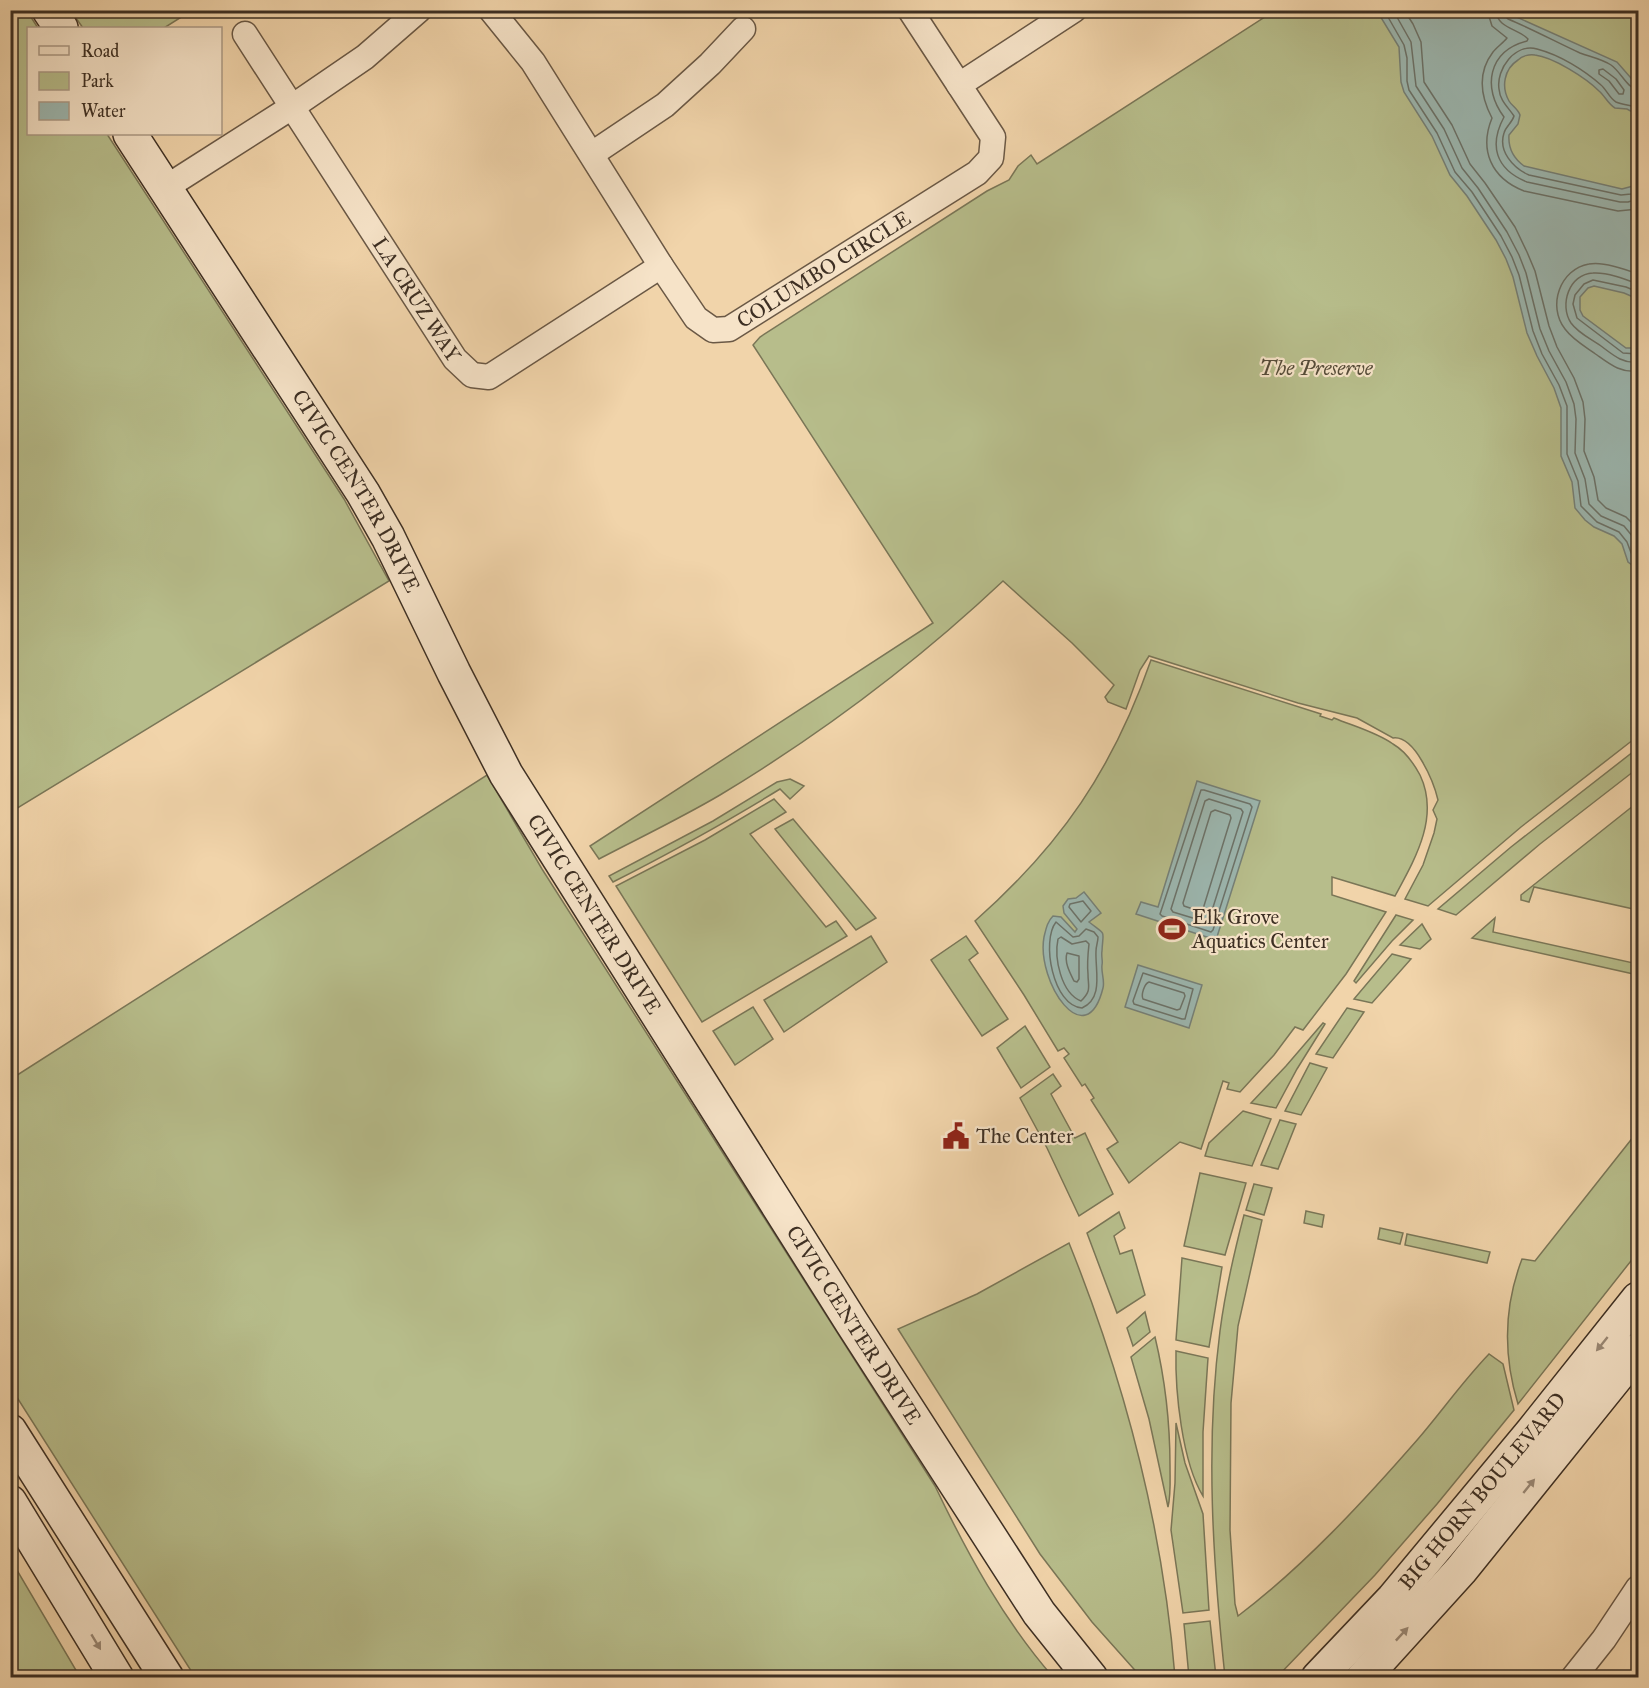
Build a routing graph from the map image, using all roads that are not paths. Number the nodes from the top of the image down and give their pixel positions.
1 (49, 10) edge
2 (419, 10) edge
3 (491, 10) edge
4 (910, 10) edge
5 (1074, 10) edge
6 (60, 27) edge
7 (743, 29) dead end
8 (245, 34) dead end
9 (959, 85) junction
10 (292, 108) junction
11 (131, 135) edge
12 (592, 154) junction
13 (165, 188) junction
14 (661, 266) junction
15 (1638, 1299) edge
16 (1638, 1350) edge
17 (10, 1431) edge
18 (25, 1469) edge
19 (10, 1502) edge
20 (1638, 1588) edge
21 (140, 1635) junction
22 (117, 1677) edge
23 (167, 1677) edge
24 (1090, 1677) edge
25 (1318, 1677) edge
26 (1363, 1677) edge
27 (1573, 1677) edge

1 - 6 street
2 - 10 street
3 - 12 street, COLUMBO CIRCLE
4 - 9 street, COLUMBO CIRCLE
5 - 9 street
7 - 12 street
8 - 10 street, LA CRUZ WAY
9 - 14 street, COLUMBO CIRCLE
10 - 13 street
10 - 14 street, LA CRUZ WAY
11 - 13 street, CIVIC CENTER DRIVE
12 - 14 street, COLUMBO CIRCLE
13 - 24 street, CIVIC CENTER DRIVE
15 -> 25 street, BIG HORN BOULEVARD
26 -> 16 street, BIG HORN BOULEVARD
17 - 18 street
18 - 21 street
19 - 21 street
19 -> 22 street
20 - 27 street
21 - 23 street

